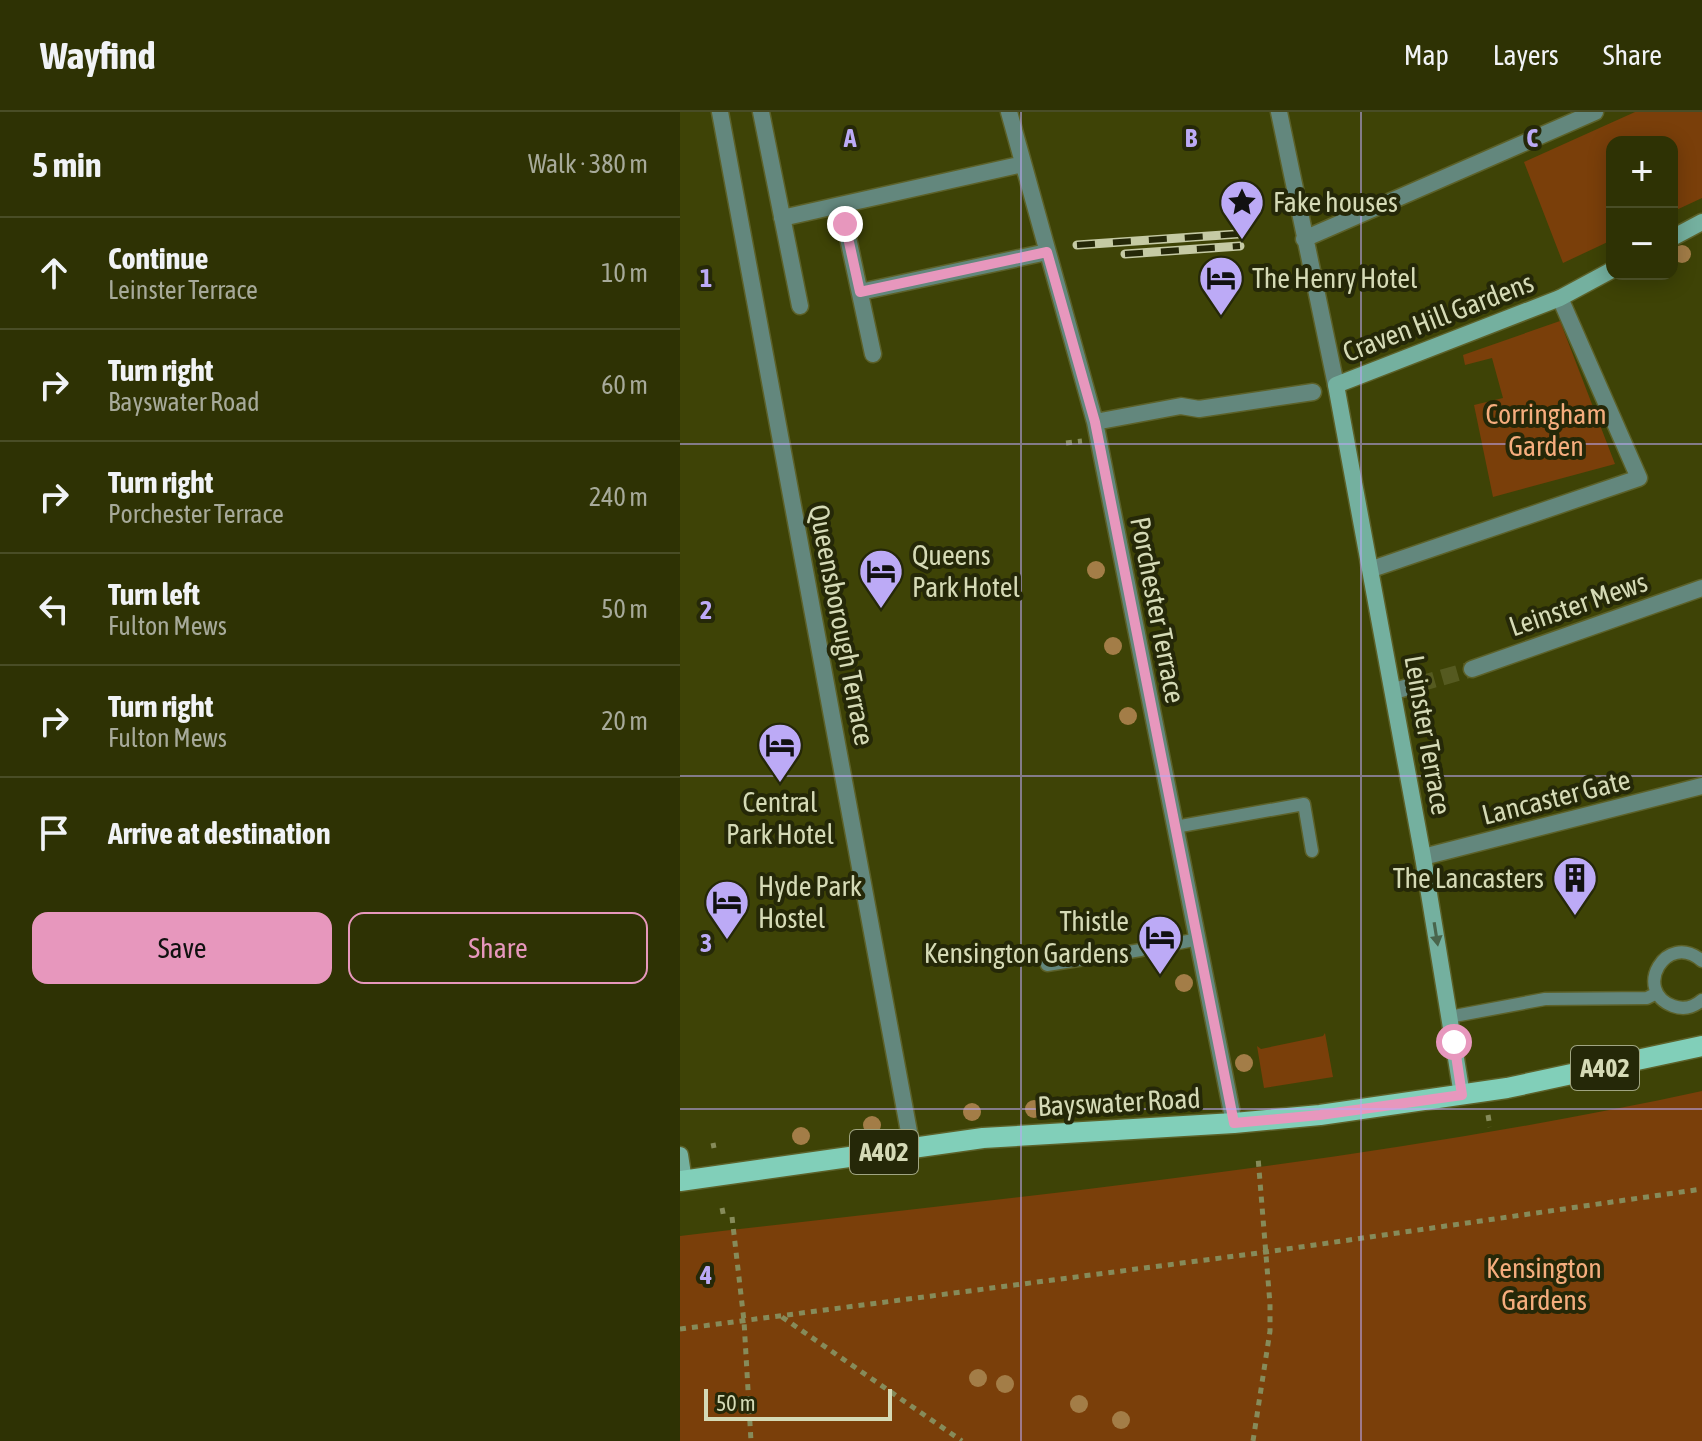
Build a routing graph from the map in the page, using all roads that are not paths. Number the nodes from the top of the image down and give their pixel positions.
1 (720, 112) edge
2 (761, 112) edge
3 (1009, 112) edge
4 (1279, 112) edge
5 (1595, 112) edge
6 (1023, 164) junction
7 (782, 218) junction
8 (1702, 222) edge
9 (845, 224) dead end
10 (1678, 235) edge
11 (1304, 239) junction
12 (1047, 252) junction
13 (1606, 273) edge
14 (860, 292) junction
15 (1560, 298) junction
16 (800, 306) dead end
17 (873, 354) dead end
18 (1336, 385) junction
19 (1313, 392) dead end
20 (1095, 422) junction
21 (1372, 569) junction
22 (1702, 588) edge
23 (1472, 669) tunnel mouth
24 (1419, 684) tunnel mouth
25 (1394, 691) junction
26 (1702, 786) edge
27 (1175, 827) junction
28 (1312, 851) dead end
29 (1423, 857) junction
30 (1198, 939) junction
31 (1159, 947) dead end
32 (1141, 950) dead end
33 (1702, 961) edge
34 (1047, 965) dead end
35 (1657, 993) junction
36 (1702, 1000) edge
37 (1449, 1017) junction
38 (1702, 1046) edge
39 (1462, 1095) junction
40 (1234, 1123) junction
41 (912, 1148) junction
42 (680, 1155) edge
43 (682, 1181) edge

1 - 41 street, Queensborough Terrace
2 - 7 street
3 - 6 street, Porchester Terrace
4 - 11 street
5 - 11 street
6 - 7 street
6 - 12 street, Porchester Terrace
7 - 16 street
8 - 10 main road
9 - 14 street
11 - 18 street
12 - 14 street
12 - 20 street, Porchester Terrace
13 - 15 main road
14 - 17 street
15 - 18 main road, Craven Hill Gardens
15 - 21 street, Craven Hill Gardens
18 - 21 main road, Leinster Terrace
19 - 20 street
20 - 27 street, Porchester Terrace
21 - 25 main road, Leinster Terrace
22 - 23 street, Leinster Mews
24 - 25 street
25 - 29 main road, Leinster Terrace
26 - 29 street, Lancaster Gate
27 - 28 lane
27 - 30 street, Porchester Terrace
29 -> 37 main road, Leinster Terrace
30 - 31 lane
30 - 40 street, Porchester Terrace
32 - 34 lane
33 - 35 lane
35 - 36 lane
35 - 37 lane
37 - 39 main road, Leinster Terrace
38 - 39 main road, Bayswater Road / A402
39 - 40 main road, Bayswater Road / A402
40 - 41 main road, Bayswater Road / A402
41 - 43 main road, Bayswater Road / A402
42 - 43 main road

